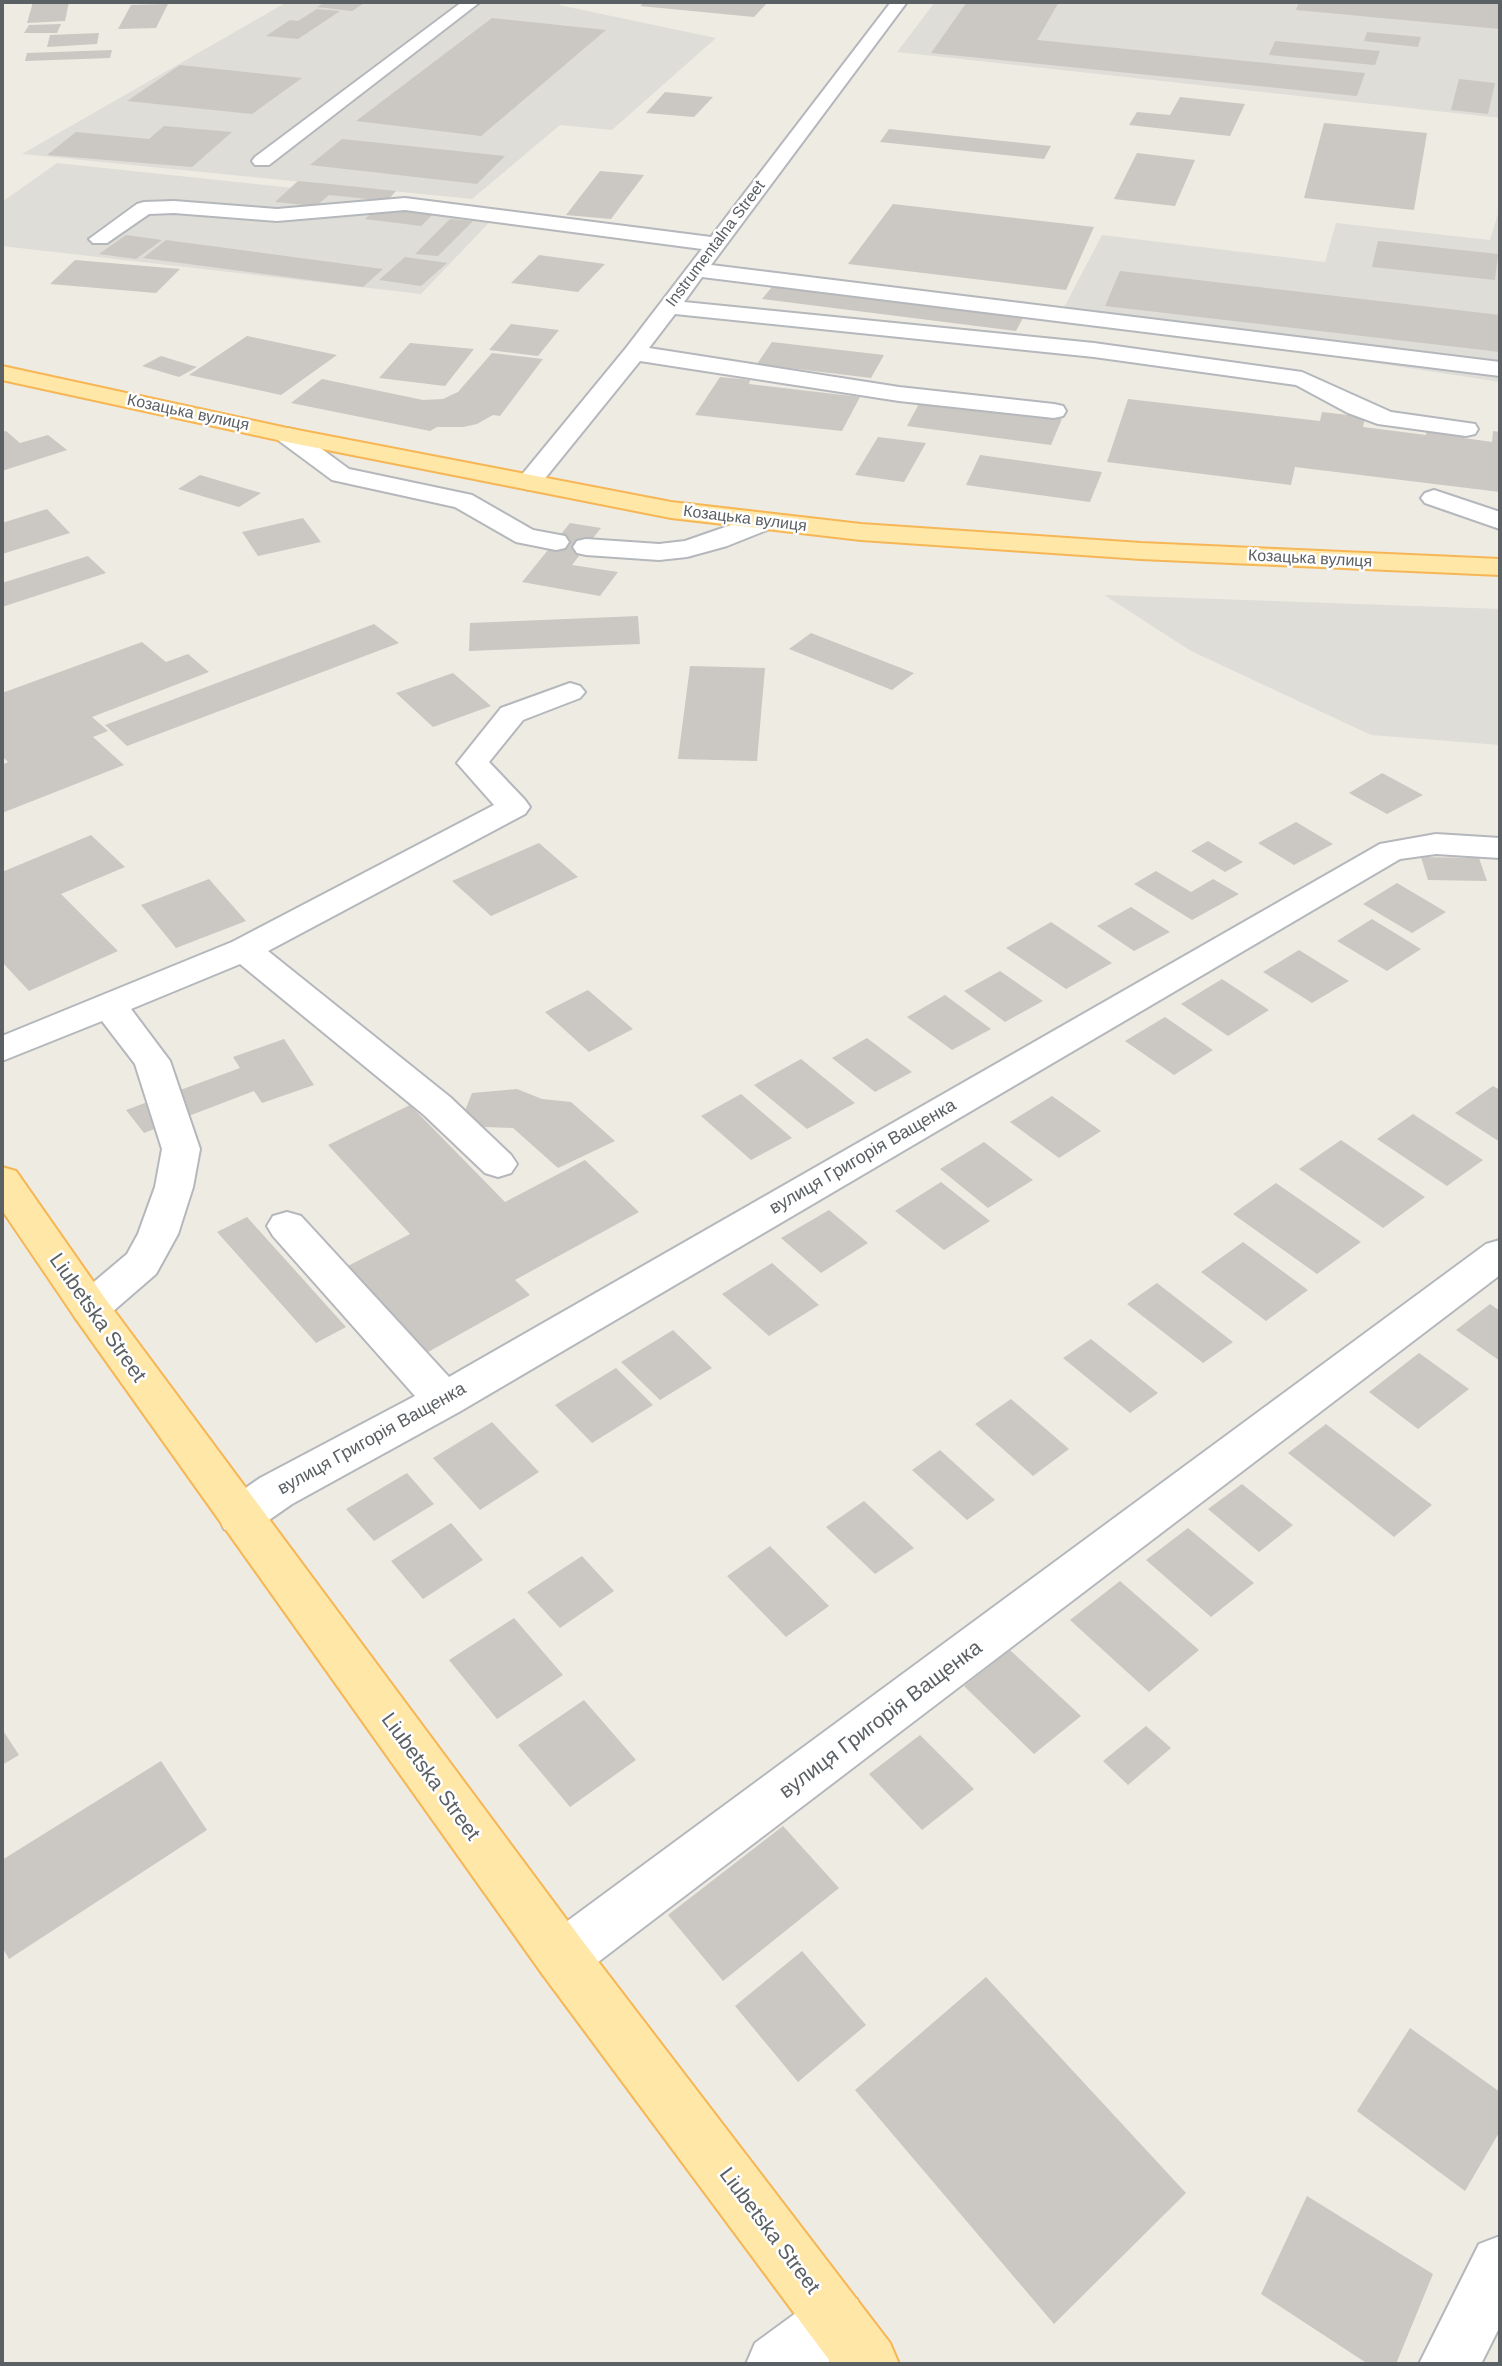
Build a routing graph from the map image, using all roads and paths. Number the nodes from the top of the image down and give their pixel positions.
1 (472, 2) edge
2 (899, 2) edge
3 (262, 161) dead end
4 (100, 239) dead end
5 (716, 243) junction
6 (697, 270) junction
7 (669, 307) junction
8 (634, 353) junction
9 (1500, 369) edge
10 (2, 373) edge
11 (1054, 411) dead end
12 (1466, 429) dead end
13 (287, 435) junction
14 (529, 482) junction
15 (1434, 498) dead end
16 (1500, 521) edge
17 (763, 522) junction
18 (556, 542) dead end
19 (586, 547) dead end
20 (1500, 567) edge
21 (570, 692) dead end
22 (1500, 848) edge
23 (244, 950) junction
24 (109, 1006) junction
25 (4, 1045) edge
26 (498, 1164) dead end
27 (2, 1181) edge
28 (287, 1226) dead end
29 (1500, 1254) edge
30 (90, 1308) junction
31 (444, 1400) junction
32 (240, 1516) junction
33 (562, 1957) junction
34 (1500, 2264) edge
35 (852, 2342) edge
36 (776, 2364) edge
37 (1450, 2364) edge

1 - 3 street
2 - 5 street, Instrumentalna Street
4 - 5 street
5 - 6 street, Instrumentalna Street
6 - 7 street, Instrumentalna Street
6 - 9 street
7 - 8 street, Instrumentalna Street
7 - 12 street
8 - 11 street
8 - 14 street, Instrumentalna Street
10 - 13 main road, Козацька вулиця
13 - 14 main road, Козацька вулиця
13 - 18 street
14 - 17 main road, Козацька вулиця
15 - 16 street
17 - 19 street
17 - 20 main road, Козацька вулиця
21 - 23 street
22 - 31 street, вулиця Григорія Ващенка
23 - 24 street
23 - 26 street
24 - 25 street
24 - 30 street
27 - 30 main road, Liubetska Street
28 - 31 street
29 - 33 street, вулиця Григорія Ващенка
30 - 32 main road, Liubetska Street
31 - 32 street, вулиця Григорія Ващенка
32 - 33 main road, Liubetska Street
33 - 35 main road, Liubetska Street
34 - 37 street
35 - 36 street

